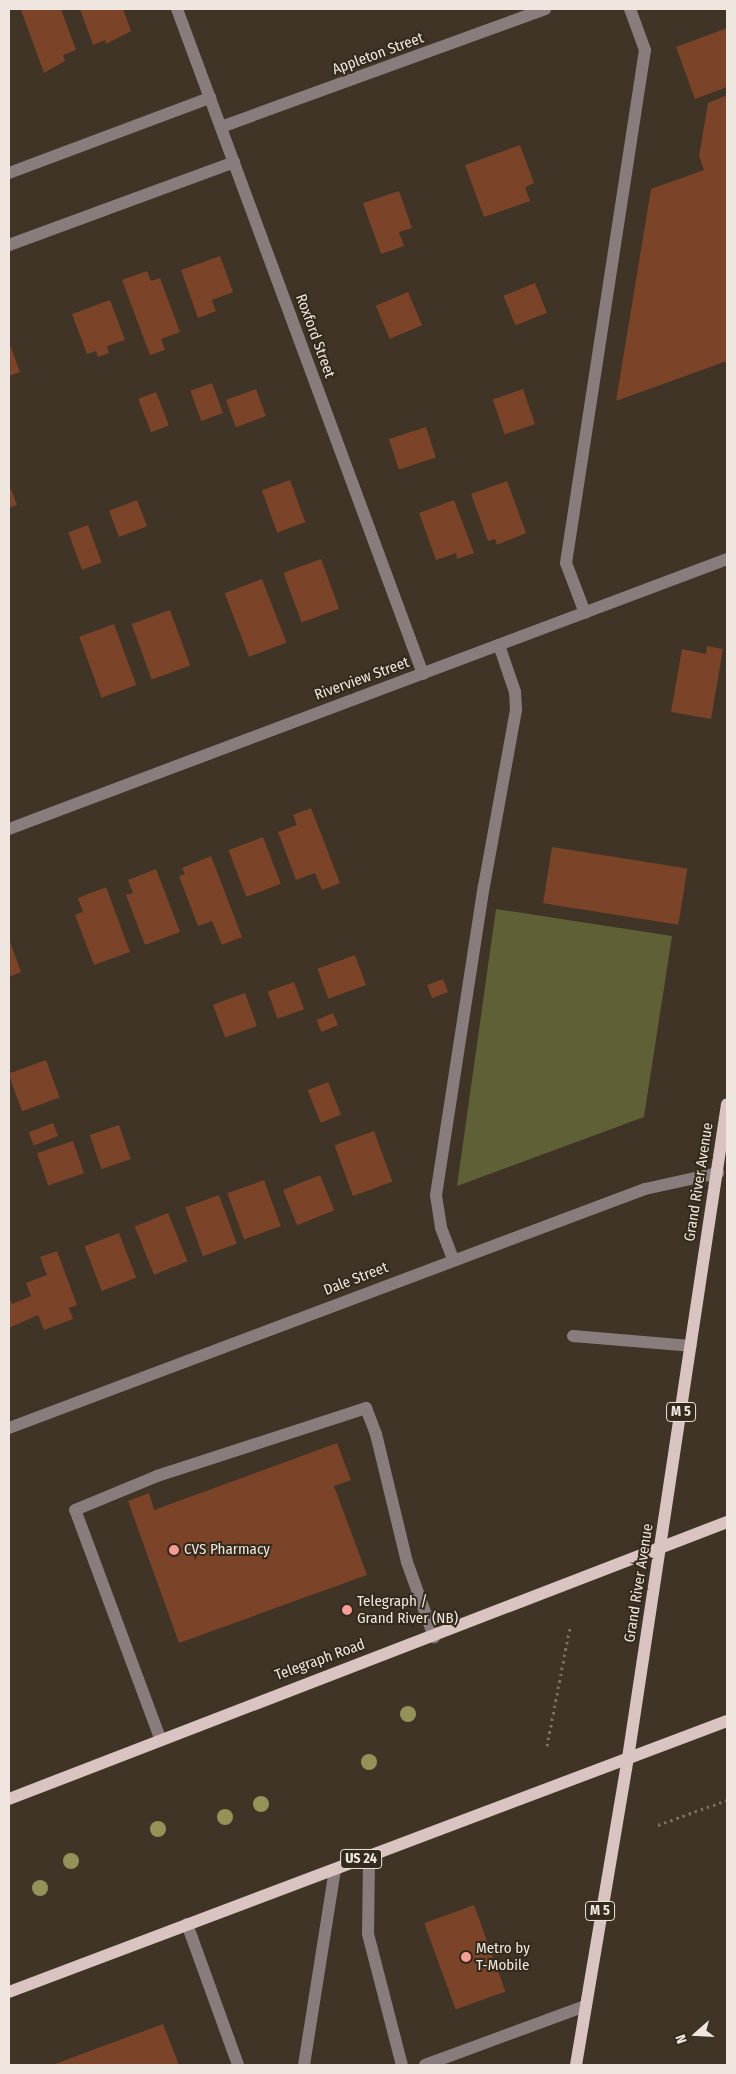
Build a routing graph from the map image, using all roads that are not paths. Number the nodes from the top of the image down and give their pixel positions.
1 (177, 9) edge
2 (545, 9) edge
3 (630, 9) edge
4 (210, 98) junction
5 (221, 128) junction
6 (234, 162) junction
7 (9, 173) edge
8 (9, 245) edge
9 (727, 559) edge
10 (585, 613) junction
11 (499, 645) junction
12 (423, 674) junction
13 (9, 829) edge
14 (727, 1104) edge
15 (718, 1173) junction
16 (453, 1259) junction
17 (573, 1336) dead end
18 (691, 1346) junction
19 (9, 1428) edge
20 (727, 1522) edge
21 (661, 1546) junction
22 (434, 1637) junction
23 (727, 1722) edge
24 (160, 1738) junction
25 (628, 1758) junction
26 (9, 1799) edge
27 (369, 1856) junction
28 (335, 1869) junction
29 (187, 1924) junction
30 (9, 1992) edge
31 (585, 2006) junction
32 (238, 2065) edge
33 (304, 2065) edge
34 (402, 2065) edge
35 (425, 2065) edge
36 (576, 2065) edge

1 - 4 street, Roxford Street
2 - 5 street, Appleton Street
3 - 10 street
4 - 5 street, Roxford Street
4 - 7 street
5 - 6 street, Roxford Street
6 - 8 street
6 - 12 street, Roxford Street
9 - 10 street, Riverview Street
10 - 11 street, Riverview Street
11 - 12 street, Riverview Street
11 - 16 street
12 - 13 street, Riverview Street
14 - 15 main road, Grand River Avenue / M 5
15 - 16 street, Dale Street
15 - 18 main road, Grand River Avenue / M 5
16 - 19 street, Dale Street
17 - 18 street
18 - 21 main road, Grand River Avenue / M 5
20 - 21 main road, Telegraph Road
21 - 22 main road, Telegraph Road
21 - 25 main road, Grand River Avenue / M 5
22 - 24 main road, Telegraph Road
22 - 24 street
23 - 25 main road, US 24
24 - 26 main road, Telegraph Road
25 - 27 main road, US 24
25 - 31 main road, Grand River Avenue / M 5
27 - 28 main road, US 24
27 - 34 street
28 - 29 main road, US 24
28 - 33 street
29 - 30 main road, US 24
29 - 32 street
31 - 35 street
31 - 36 main road, Grand River Avenue / M 5

